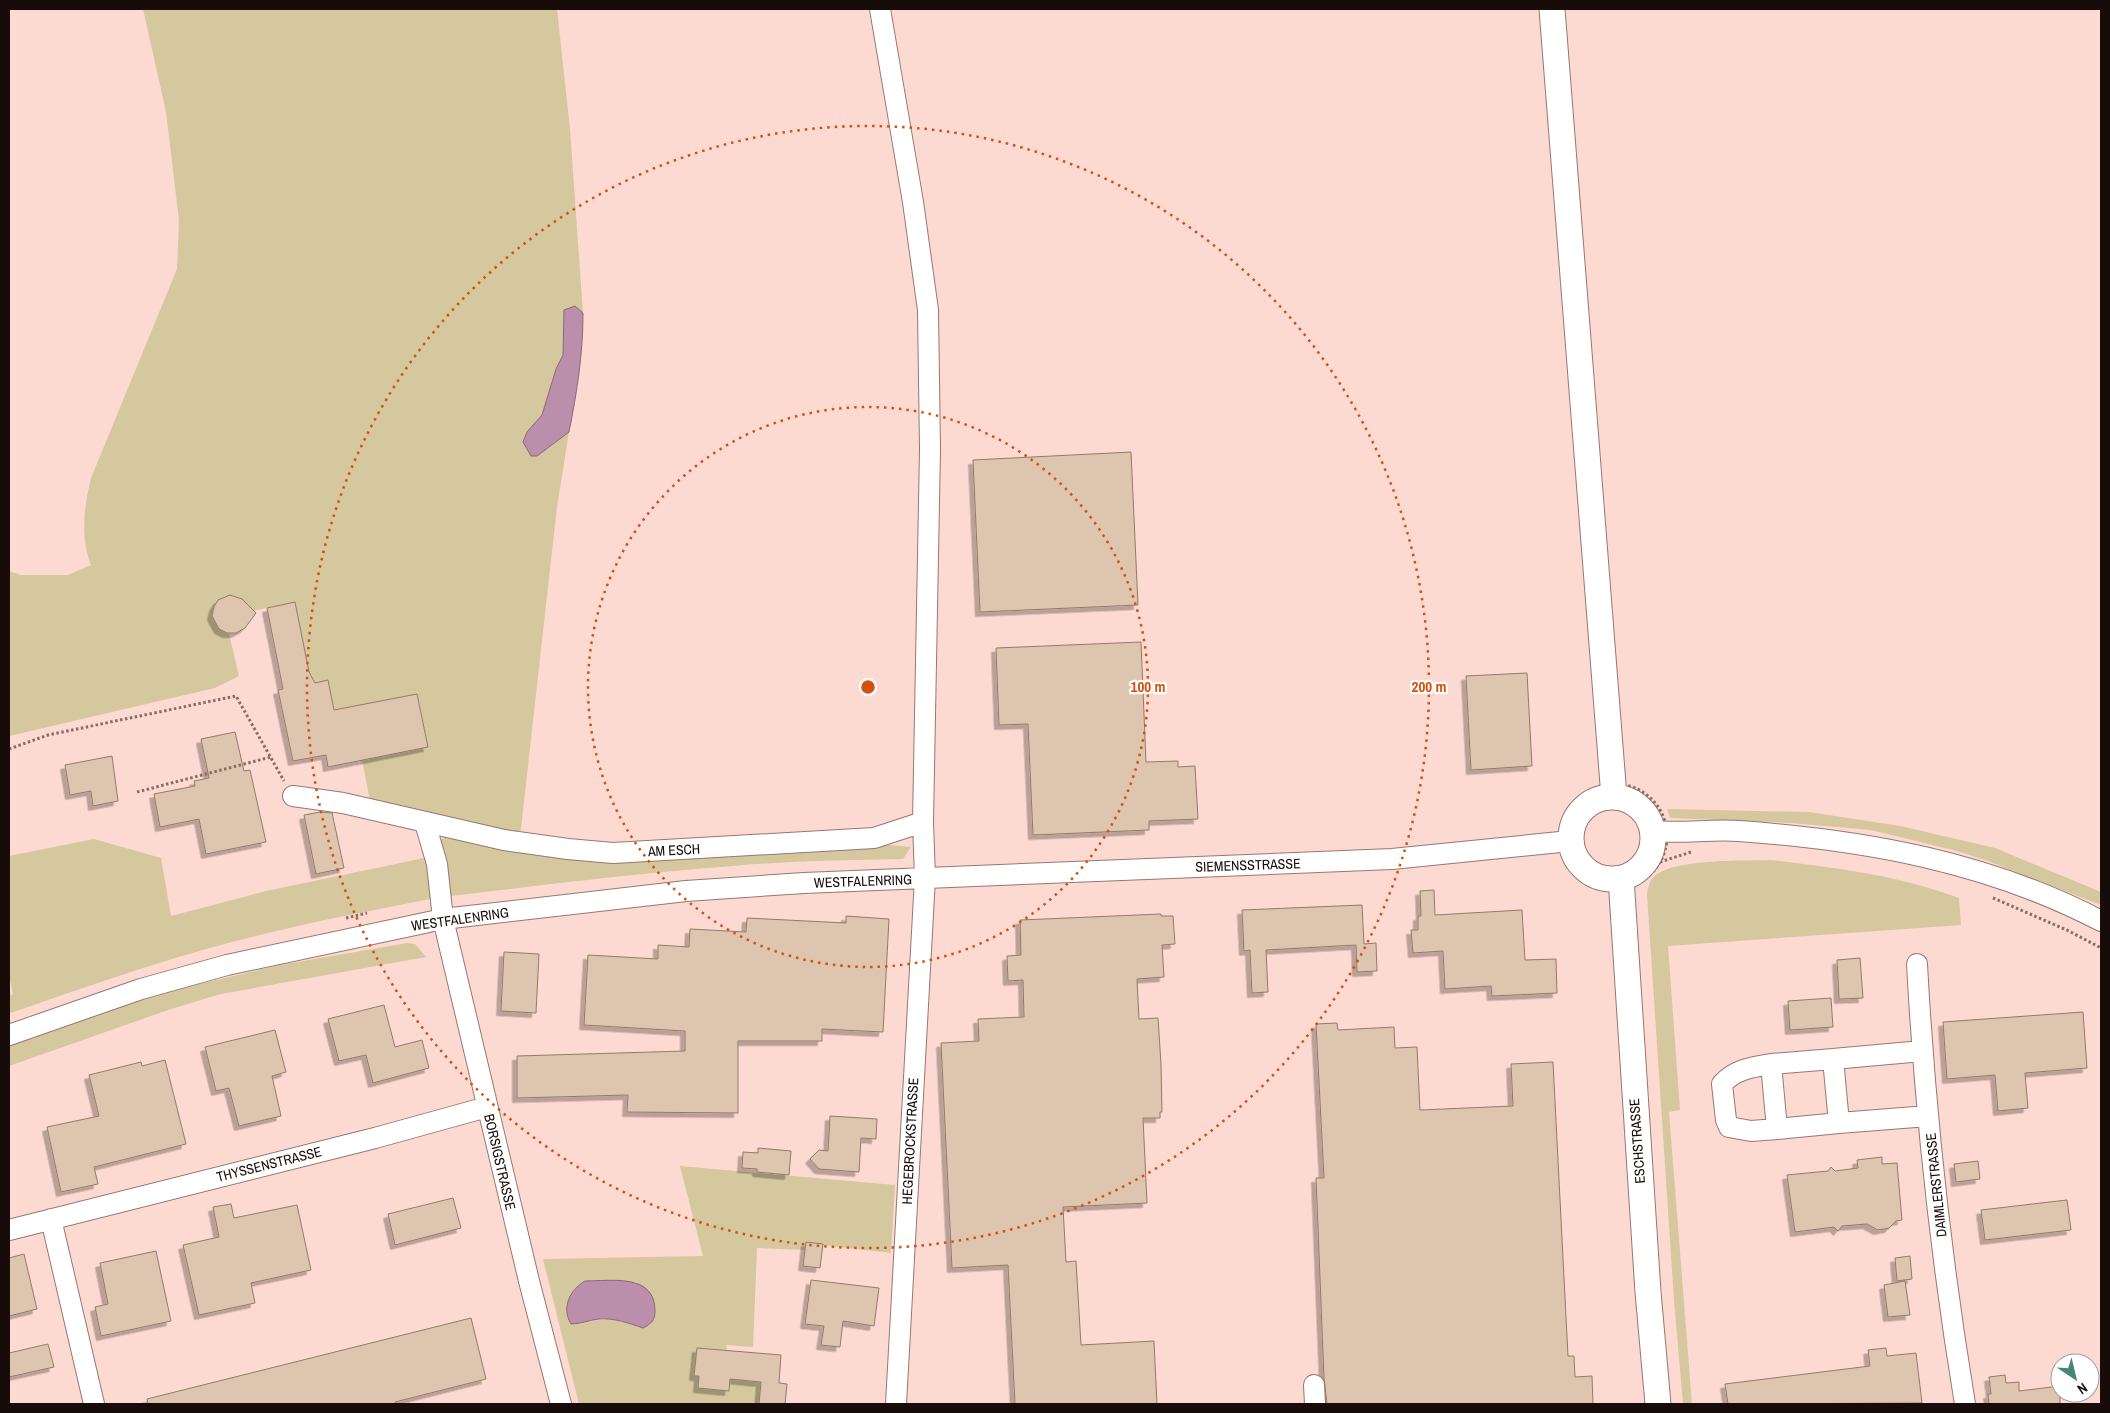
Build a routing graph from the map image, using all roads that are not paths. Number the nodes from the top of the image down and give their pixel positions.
1 (880, 9) edge
2 (1552, 9) edge
3 (1613, 790) junction
4 (293, 796) road end
5 (923, 822) junction
6 (425, 823) junction
7 (1660, 831) junction
8 (1566, 842) junction
9 (925, 878) junction
10 (1620, 883) junction
11 (442, 919) junction
12 (2101, 921) edge
13 (1917, 964) dead end
14 (9, 1035) edge
15 (1922, 1051) junction
16 (1833, 1059) junction
17 (1771, 1064) junction
18 (487, 1107) junction
19 (1928, 1116) junction
20 (1838, 1123) junction
21 (1777, 1129) junction
22 (51, 1219) junction
23 (9, 1230) edge
24 (94, 1404) edge
25 (561, 1404) edge
26 (896, 1404) edge
27 (1658, 1404) edge
28 (1965, 1404) edge

1 - 5 street, HEGEBROCKSTRASSE
2 - 3 main road
3 - 7 main road
3 - 8 main road
4 - 6 street, AM ESCH
5 - 6 street, AM ESCH
5 - 9 street, HEGEBROCKSTRASSE
6 - 11 street
7 - 10 main road
7 - 12 street
8 - 9 street, SIEMENSSTRASSE
8 - 10 main road
9 - 11 street, WESTFALENRING
9 - 26 street, HEGEBROCKSTRASSE
10 - 27 main road, ESCHSTRASSE
11 - 14 street, WESTFALENRING
11 - 18 street, BORSIGSTRASSE
13 - 15 street, DAIMLERSTRASSE
15 - 16 street
15 - 19 street, DAIMLERSTRASSE
16 - 17 street
16 - 20 street
17 - 21 street
17 - 21 street
18 - 22 street, THYSSENSTRASSE
18 - 25 street, BORSIGSTRASSE
19 - 20 street
19 - 28 street, DAIMLERSTRASSE
20 - 21 street
22 - 23 street, THYSSENSTRASSE
22 - 24 street

